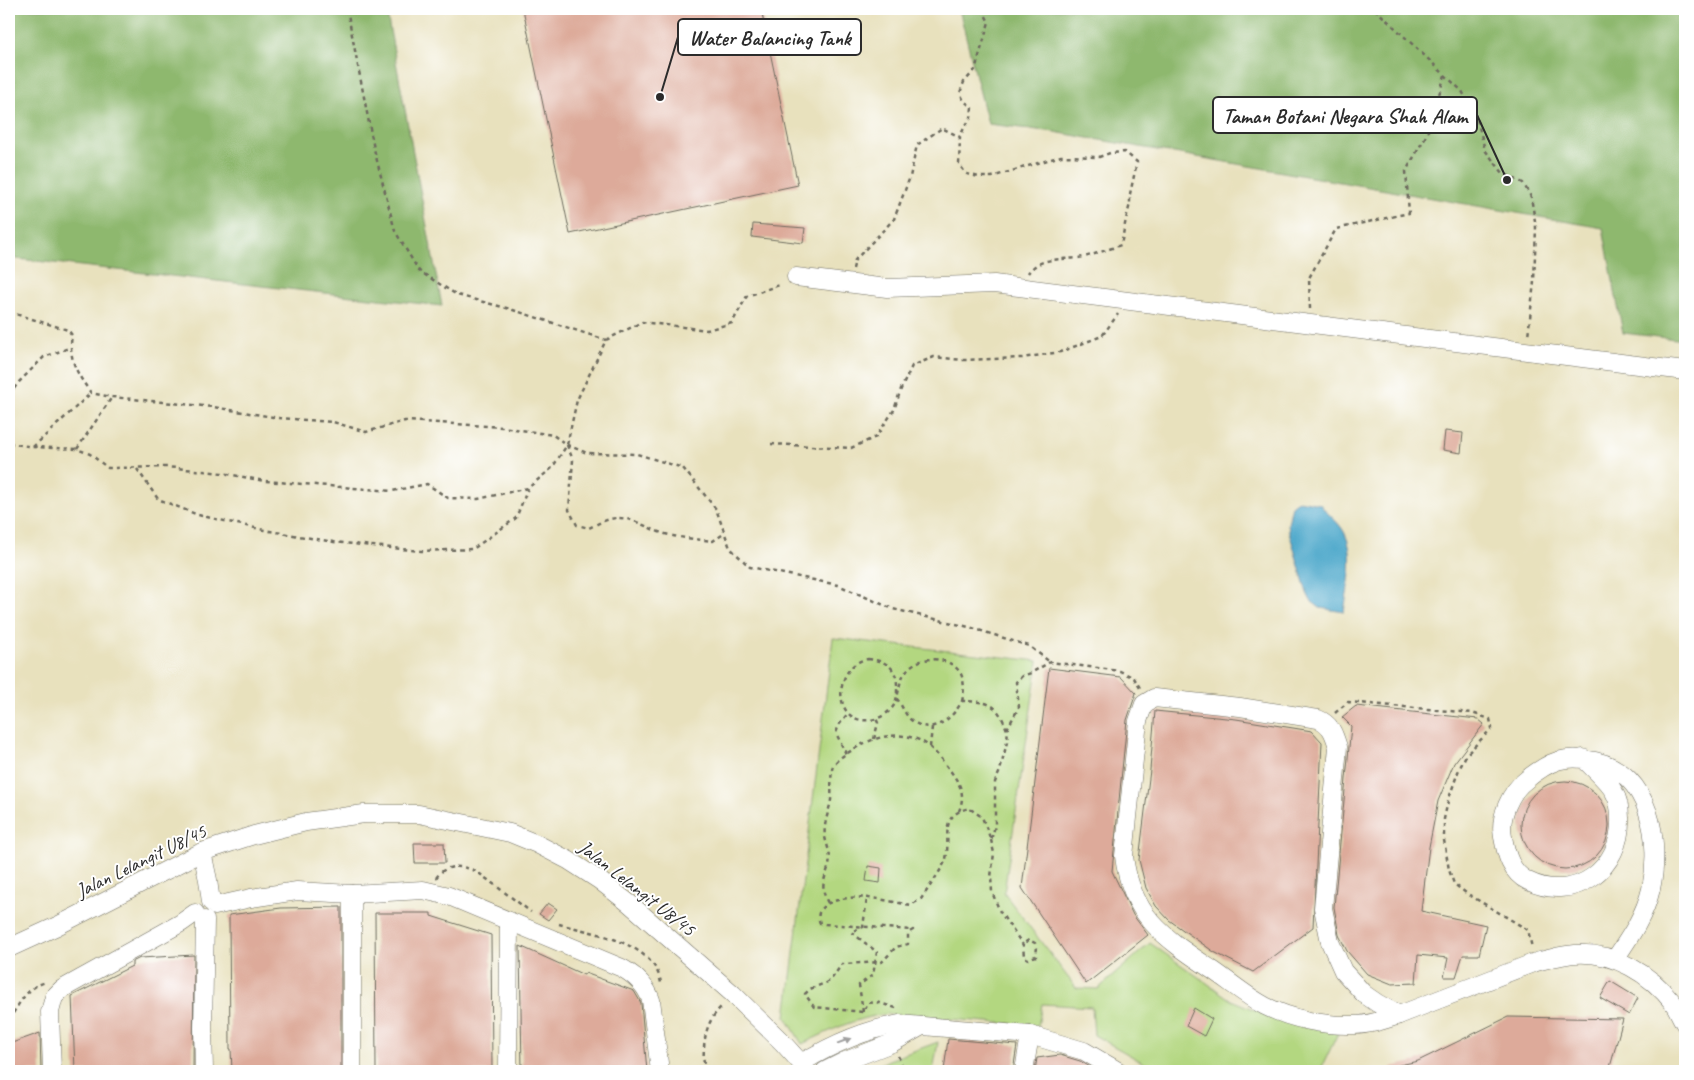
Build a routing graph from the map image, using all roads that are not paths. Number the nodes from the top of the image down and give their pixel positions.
1 (796, 277) road end
2 (1685, 371) edge
3 (1583, 758) junction
4 (196, 855) junction
5 (352, 894) junction
6 (205, 908) junction
7 (509, 921) junction
8 (9, 948) edge
9 (1615, 959) junction
10 (1399, 1015) junction
11 (1685, 1024) edge
12 (900, 1031) junction
13 (1030, 1035) junction
14 (803, 1067) edge
15 (52, 1071) edge
16 (204, 1071) edge
17 (352, 1071) edge
18 (508, 1071) edge
19 (660, 1071) edge
20 (825, 1071) edge
21 (1024, 1071) edge
22 (1118, 1071) edge

1 - 2 street
3 - 3 street
3 - 9 street
4 - 6 street
4 - 8 street, Jalan Lelangit U8/45
4 - 14 street, Jalan Lelangit U8/45
5 - 6 street
5 - 7 street
5 - 17 street
6 - 15 street
6 - 16 street
7 - 18 street
7 - 19 street
9 - 10 street
9 - 11 street
10 - 10 street
12 - 13 street
14 -> 12 street
12 - 20 street
13 - 21 street
13 - 22 street

